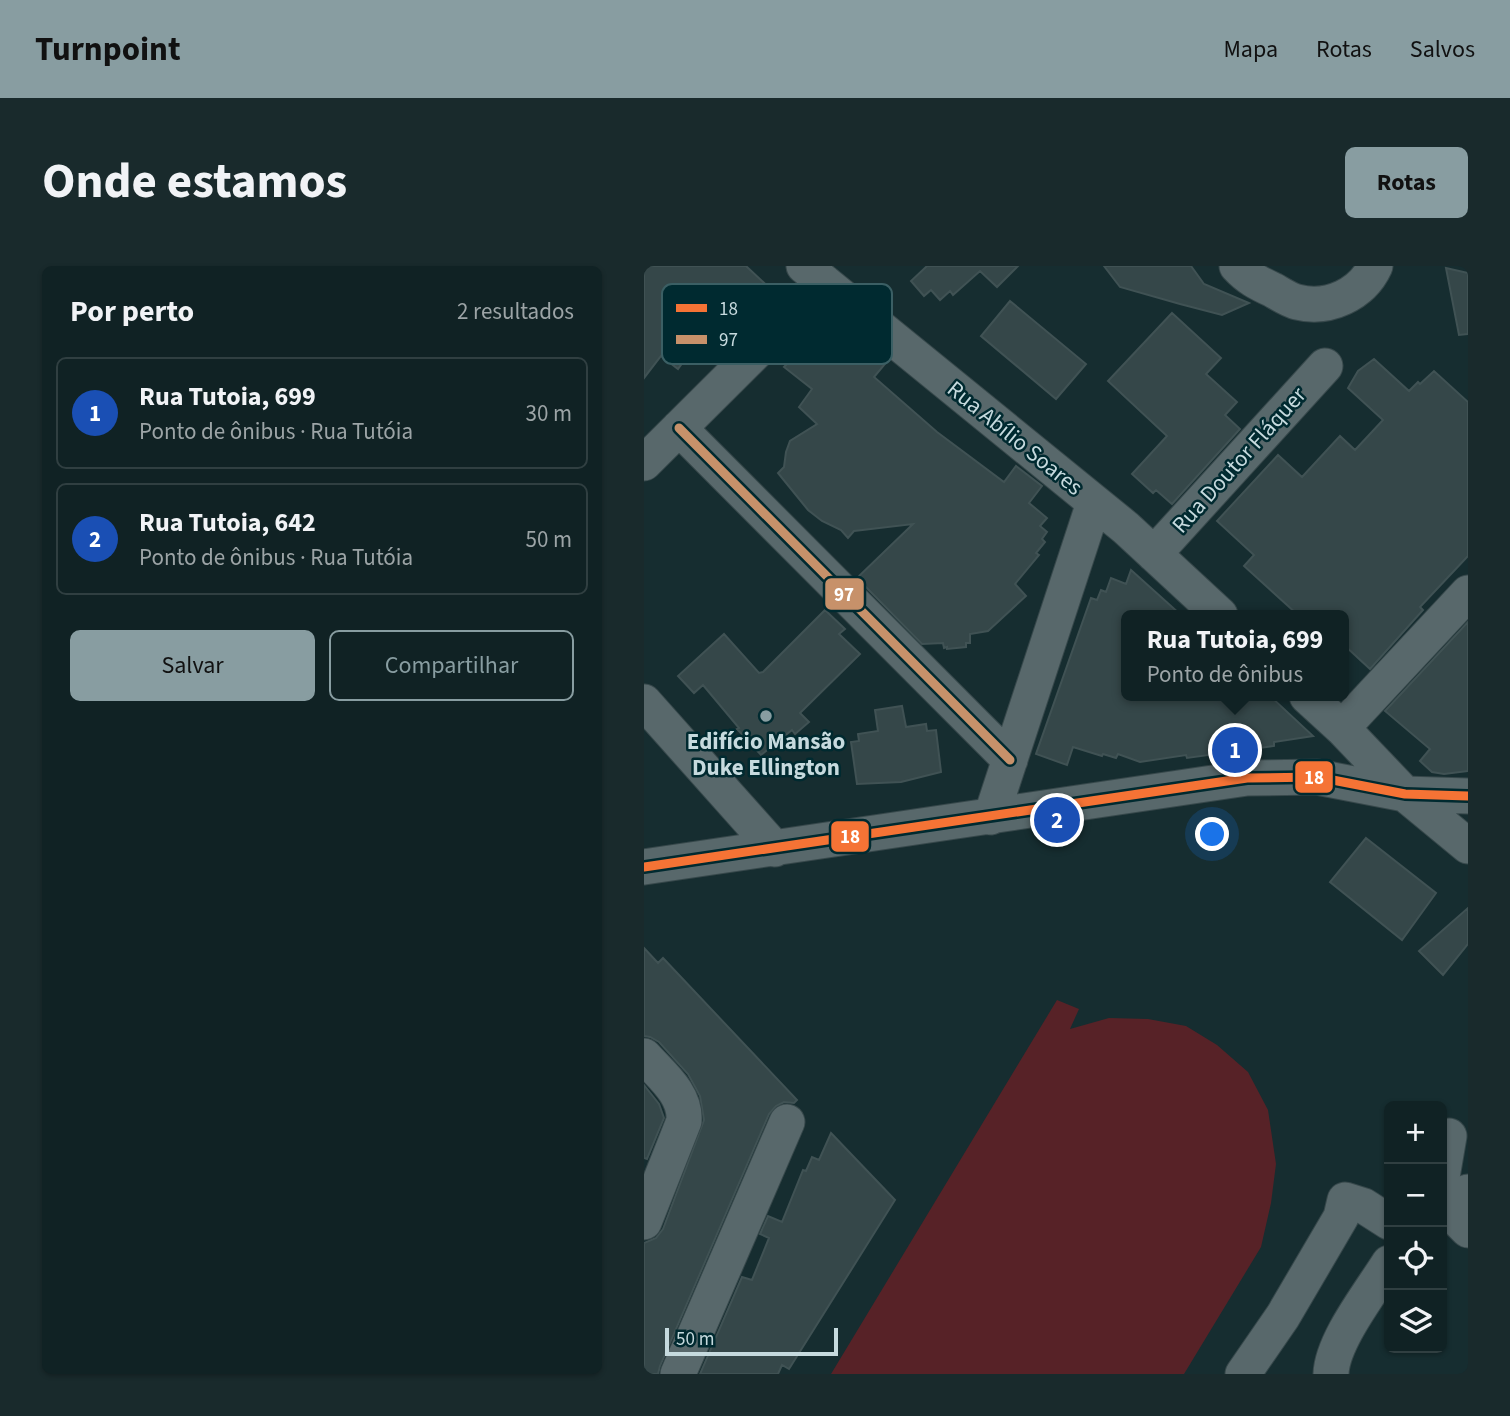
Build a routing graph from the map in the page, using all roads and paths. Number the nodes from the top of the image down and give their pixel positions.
1 (1237, 266) edge
2 (1375, 266) edge
3 (892, 338) edge
4 (736, 364) edge
5 (1325, 366) dead end
6 (679, 428) junction
7 (644, 463) edge
8 (1094, 503) junction
9 (1154, 554) junction
10 (1468, 593) edge
11 (1215, 610) edge
12 (1312, 701) edge
13 (644, 702) edge
14 (1342, 728) junction
15 (1010, 760) junction
16 (1405, 794) junction
17 (1468, 796) edge
18 (991, 817) junction
19 (1468, 846) edge
20 (775, 849) junction
21 (644, 867) edge
22 (644, 1056) edge
23 (787, 1122) dead end
24 (1384, 1219) edge
25 (644, 1222) edge
26 (1384, 1271) edge
27 (678, 1374) edge
28 (1243, 1374) edge
29 (1331, 1374) edge

1 - 2 street
3 - 8 street, Rua Abílio Soares
4 - 6 street
5 - 9 street, Rua Doutor Fláquer
6 - 7 street
6 - 15 street
8 - 9 street, Rua Abílio Soares
8 - 15 street
9 - 11 street, Rua Abílio Soares
10 - 14 street
12 - 14 street
13 - 20 street
14 - 16 street
15 - 18 street
16 - 17 street
16 - 18 street
16 - 19 street
18 - 20 street
20 - 21 street
22 - 25 street
23 - 27 street
24 - 28 street
26 - 29 street

